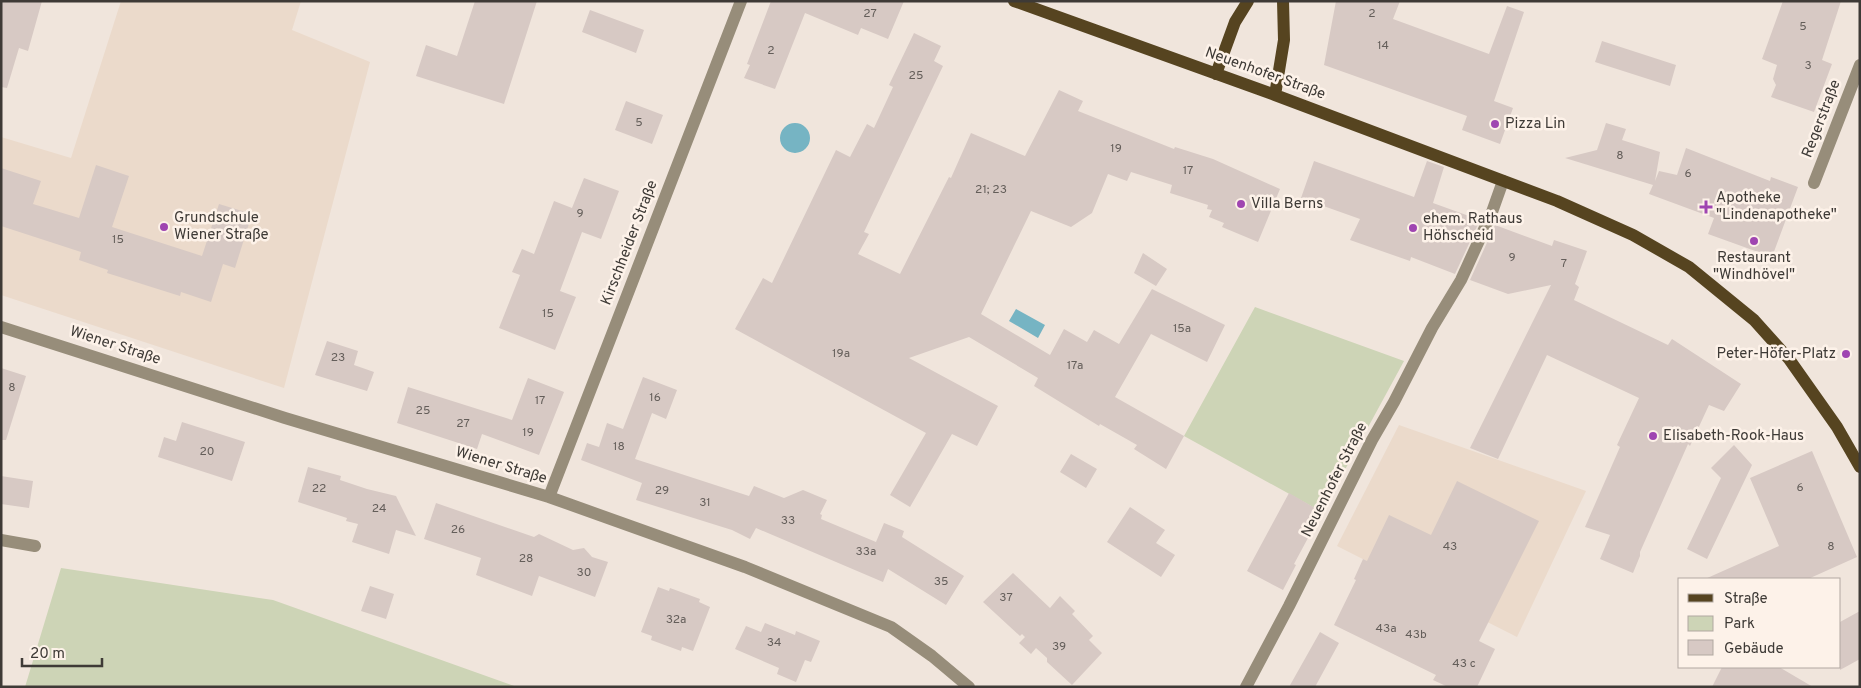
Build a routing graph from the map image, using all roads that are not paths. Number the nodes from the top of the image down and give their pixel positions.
1 (741, 1) edge
2 (1014, 1) edge
3 (1248, 1) edge
4 (1283, 1) edge
5 (1860, 65) edge
6 (1216, 74) junction
7 (1275, 94) junction
8 (1503, 181) junction
9 (1814, 184) dead end
10 (1, 327) edge
11 (1860, 467) edge
12 (549, 497) junction
13 (1, 540) edge
14 (35, 546) dead end
15 (969, 687) edge
16 (1246, 687) edge

1 - 12 street, Kirschheider Straße
2 - 6 main road, Neuenhofer Straße
3 - 6 main road
4 - 7 main road
5 - 9 street, Regerstraße
6 - 7 main road, Neuenhofer Straße
7 - 8 main road, Neuenhofer Straße
8 - 11 main road, Neuenhofer Straße
8 - 16 street, Neuenhofer Straße
10 - 12 street, Wiener Straße
12 - 15 street, Wiener Straße
13 - 14 street

